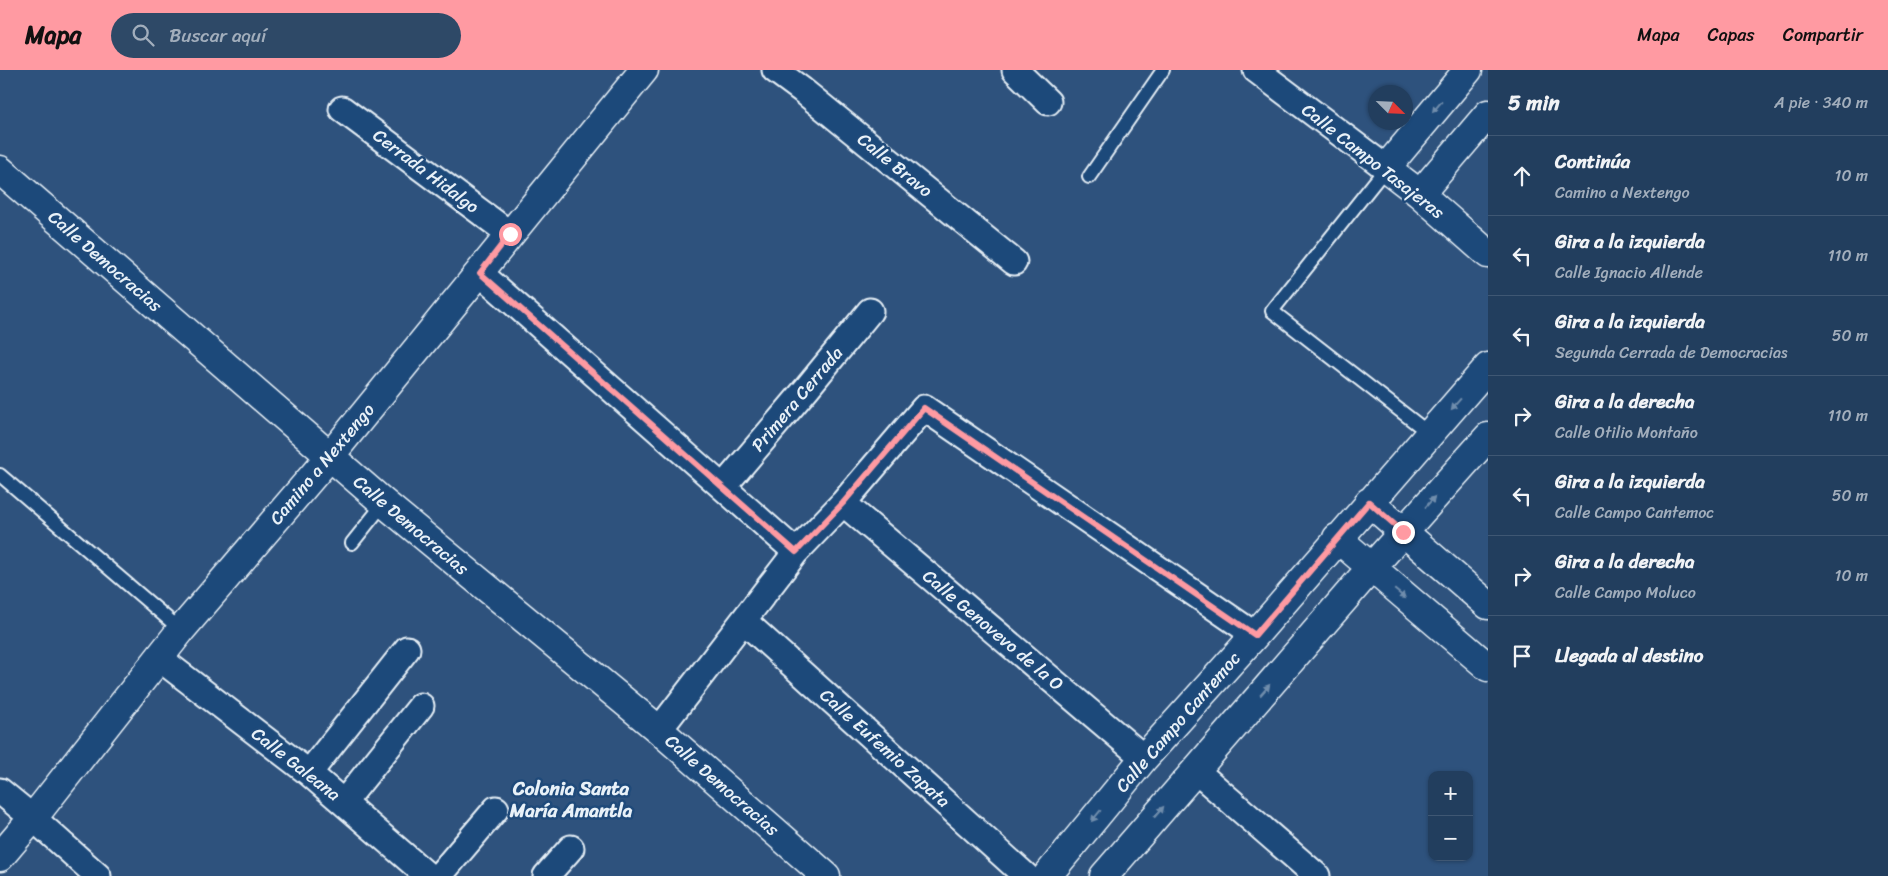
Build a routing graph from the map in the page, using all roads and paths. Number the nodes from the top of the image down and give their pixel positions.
1 (644, 70) edge
2 (774, 70) edge
3 (1015, 70) edge
4 (1163, 70) edge
5 (1256, 70) edge
6 (1468, 70) edge
7 (1048, 102) dead end
8 (342, 109) dead end
9 (1488, 114) edge
10 (1386, 168) junction
11 (0, 170) edge
12 (1089, 176) dead end
13 (1420, 194) junction
14 (510, 234) junction
15 (1488, 254) edge
16 (1014, 262) dead end
17 (480, 273) junction
18 (870, 311) dead end
19 (1488, 367) edge
20 (1430, 434) junction
21 (1488, 436) edge
22 (330, 456) junction
23 (0, 475) edge
24 (723, 487) junction
25 (1369, 502) junction
26 (384, 503) junction
27 (843, 503) junction
28 (1403, 532) junction
29 (1338, 538) junction
30 (352, 543) dead end
31 (796, 552) junction
32 (1371, 568) junction
33 (1488, 605) edge
34 (744, 621) junction
35 (181, 630) junction
36 (1255, 635) junction
37 (407, 649) dead end
38 (159, 658) junction
39 (1488, 667) edge
40 (422, 706) dead end
41 (659, 730) junction
42 (1144, 758) junction
43 (1195, 770) junction
44 (309, 773) junction
45 (0, 791) edge
46 (344, 802) junction
47 (496, 809) dead end
48 (33, 818) junction
49 (571, 848) dead end
50 (0, 857) edge
51 (98, 876) edge
52 (428, 876) edge
53 (439, 876) edge
54 (546, 876) edge
55 (826, 876) edge
56 (1026, 876) edge
57 (1047, 876) edge
58 (1104, 876) edge
59 (1317, 876) edge

1 - 14 street, Camino a Nextengo
2 - 16 street, Calle Bravo
3 - 7 street
4 - 12 lane
5 - 10 street, Calle Campo Tasajeras
6 -> 10 street
8 - 14 street, Cerrada Hidalgo
9 - 13 street
10 - 13 street, Calle Campo Tasajeras
10 - 20 lane
11 - 22 street, Calle Democracias
13 - 15 street, Calle Campo Tasajeras
14 - 17 street, Camino a Nextengo
17 - 22 street, Camino a Nextengo
17 - 24 street
18 - 24 street, Primera Cerrada
19 -> 20 street, Calle Campo Cantemoc
20 - 25 street, Calle Campo Cantemoc
28 -> 21 street
22 - 26 street, Calle Democracias
22 - 35 street, Camino a Nextengo
23 - 35 lane
24 - 31 street
25 - 28 street
25 - 29 street, Calle Campo Cantemoc
26 - 30 lane
26 - 41 street, Calle Democracias
27 - 31 street
27 - 36 street
27 - 42 street, Calle Genovevo de la O
28 - 32 street
28 - 33 street
29 - 32 street
29 - 36 street, Calle Campo Cantemoc
31 - 34 street
32 -> 39 street
43 -> 32 street
34 - 41 street
34 - 56 street, Calle Eufemio Zapata
35 - 38 street, Camino a Nextengo
36 - 42 street, Calle Campo Cantemoc
37 - 44 street
38 - 44 street, Calle Galeana
38 - 48 street, Camino a Nextengo
40 - 46 street
41 - 55 street, Calle Democracias
42 -> 57 street, Calle Campo Cantemoc
58 -> 43 street
43 - 59 street
44 - 46 street, Calle Galeana
45 - 48 street
46 - 52 street, Calle Galeana
47 - 53 street
48 - 50 street, Camino a Nextengo
48 - 51 street
49 - 54 street

